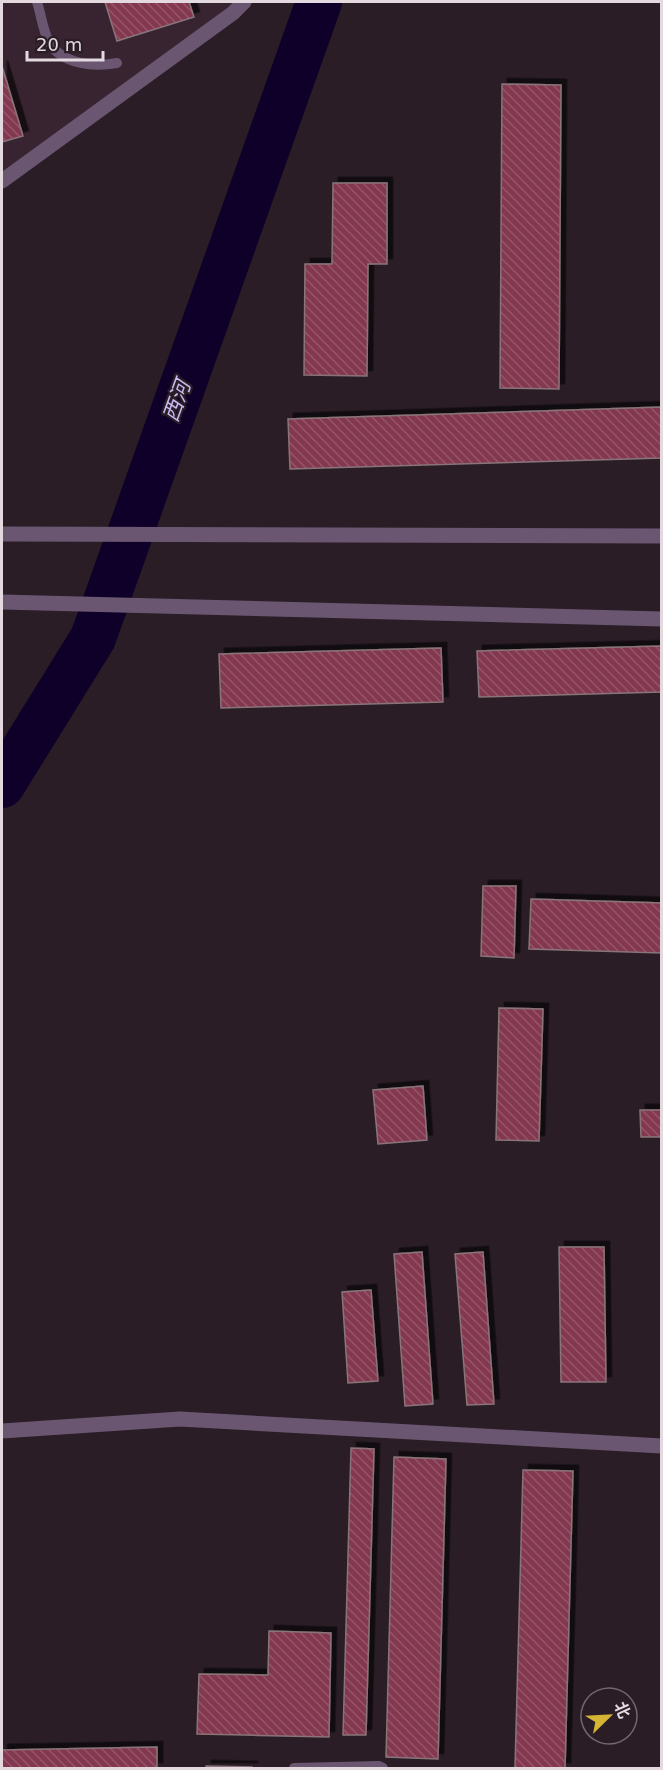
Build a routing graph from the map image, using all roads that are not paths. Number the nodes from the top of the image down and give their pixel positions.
1 (37, 2) edge
2 (244, 2) edge
3 (117, 63) dead end
4 (2, 181) edge
5 (2, 534) edge
6 (662, 536) edge
7 (5, 602) edge
8 (662, 619) edge
9 (2, 1431) edge
10 (662, 1446) edge
11 (294, 1768) edge
12 (383, 1768) edge

1 - 3 lane
2 - 4 street
5 - 6 street
7 - 8 street
9 - 10 street
11 - 12 lane

